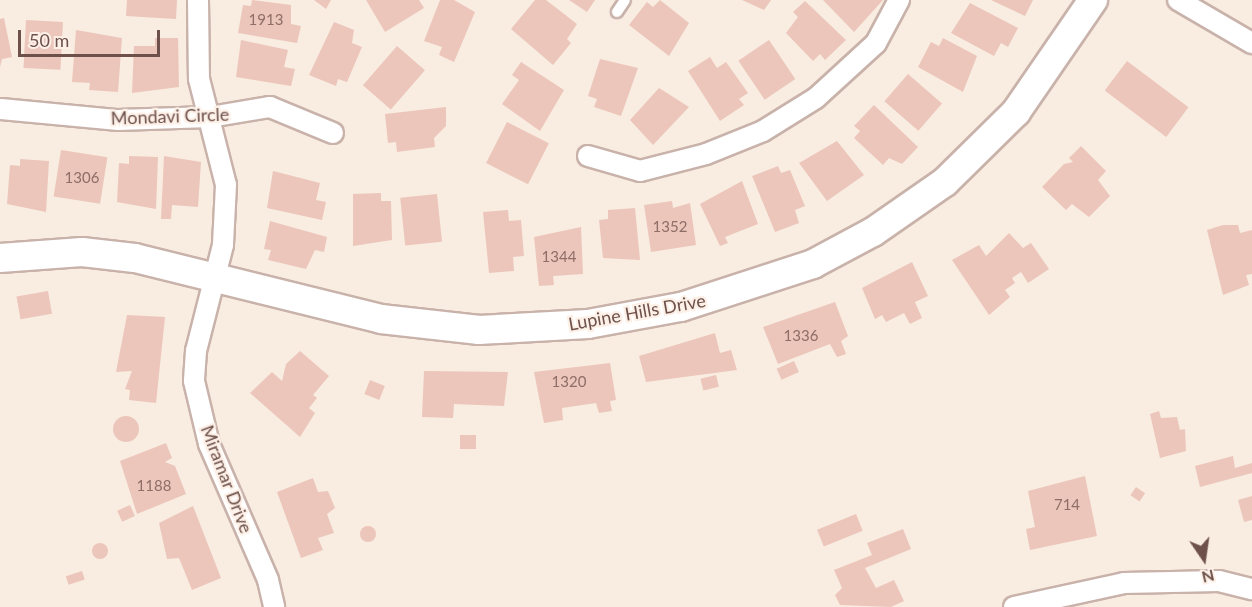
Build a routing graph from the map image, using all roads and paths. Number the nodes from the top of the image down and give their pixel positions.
1 (198, 0) edge
2 (625, 0) edge
3 (899, 0) edge
4 (1093, 0) edge
5 (1178, 0) edge
6 (617, 12) dead end
7 (1252, 43) edge
8 (1, 109) edge
9 (210, 117) junction
10 (333, 133) dead end
11 (588, 156) dead end
12 (0, 258) edge
13 (215, 279) junction
14 (1252, 589) edge
15 (274, 607) edge
16 (1014, 607) edge

1 - 9 street, Miramar Drive
2 - 6 lane
3 - 11 street
4 - 13 street, Lupine Hills Drive
5 - 7 street
8 - 9 street, Mondavi Circle
9 - 10 street, Mondavi Circle
9 - 13 street, Miramar Drive
12 - 13 street, Lupine Hills Drive
13 - 15 street, Miramar Drive
14 - 16 street

